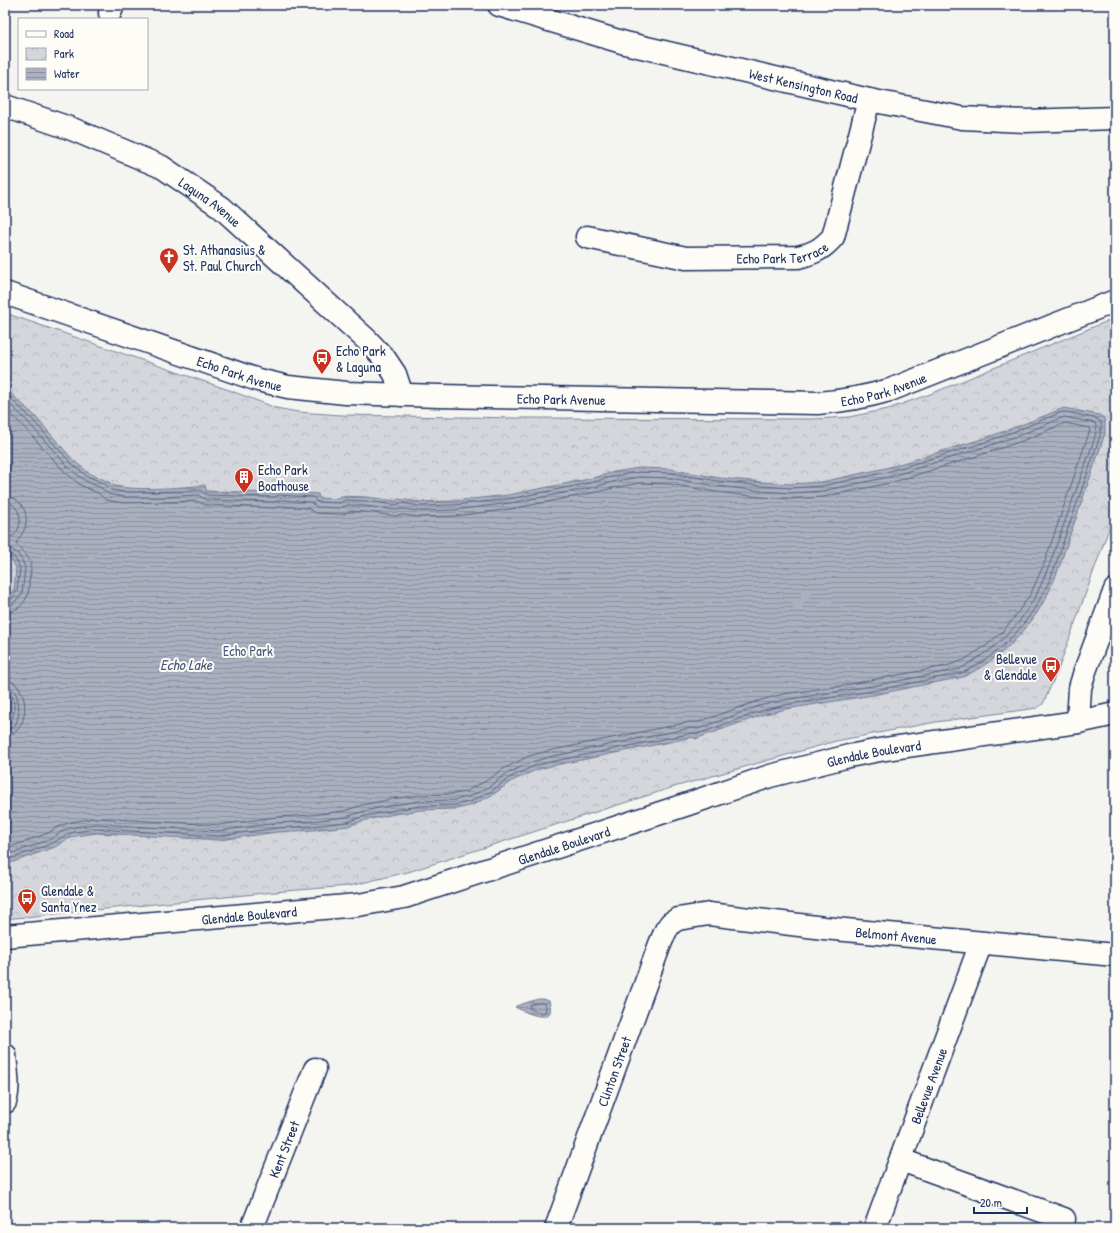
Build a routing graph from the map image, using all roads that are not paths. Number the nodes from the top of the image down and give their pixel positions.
1 (499, 5) edge
2 (869, 100) junction
3 (5, 106) edge
4 (1115, 118) edge
5 (587, 237) dead end
6 (5, 293) edge
7 (1115, 301) edge
8 (402, 395) junction
9 (1115, 590) edge
10 (1115, 714) edge
11 (1078, 722) junction
12 (678, 920) joint
13 (5, 936) edge
14 (981, 943) junction
15 (1115, 955) edge
16 (5, 1056) edge
17 (314, 1069) dead end
18 (5, 1102) edge
19 (901, 1160) junction
20 (1064, 1219) dead end
21 (252, 1228) edge
22 (556, 1228) edge
23 (875, 1228) edge

1 - 2 street, West Kensington Road
2 - 4 street, West Kensington Road
2 - 5 street, Echo Park Terrace
3 - 8 street, Laguna Avenue
6 - 8 street, Echo Park Avenue
7 - 8 street, Echo Park Avenue
9 - 11 street
10 - 11 street, Glendale Boulevard
11 - 13 street, Glendale Boulevard
12 - 14 street, Belmont Avenue
12 - 22 street, Clinton Street
14 - 15 street, Belmont Avenue
14 - 19 street, Bellevue Avenue
16 - 18 street
17 - 21 street, Kent Street
19 - 20 street
19 - 23 street, Bellevue Avenue

